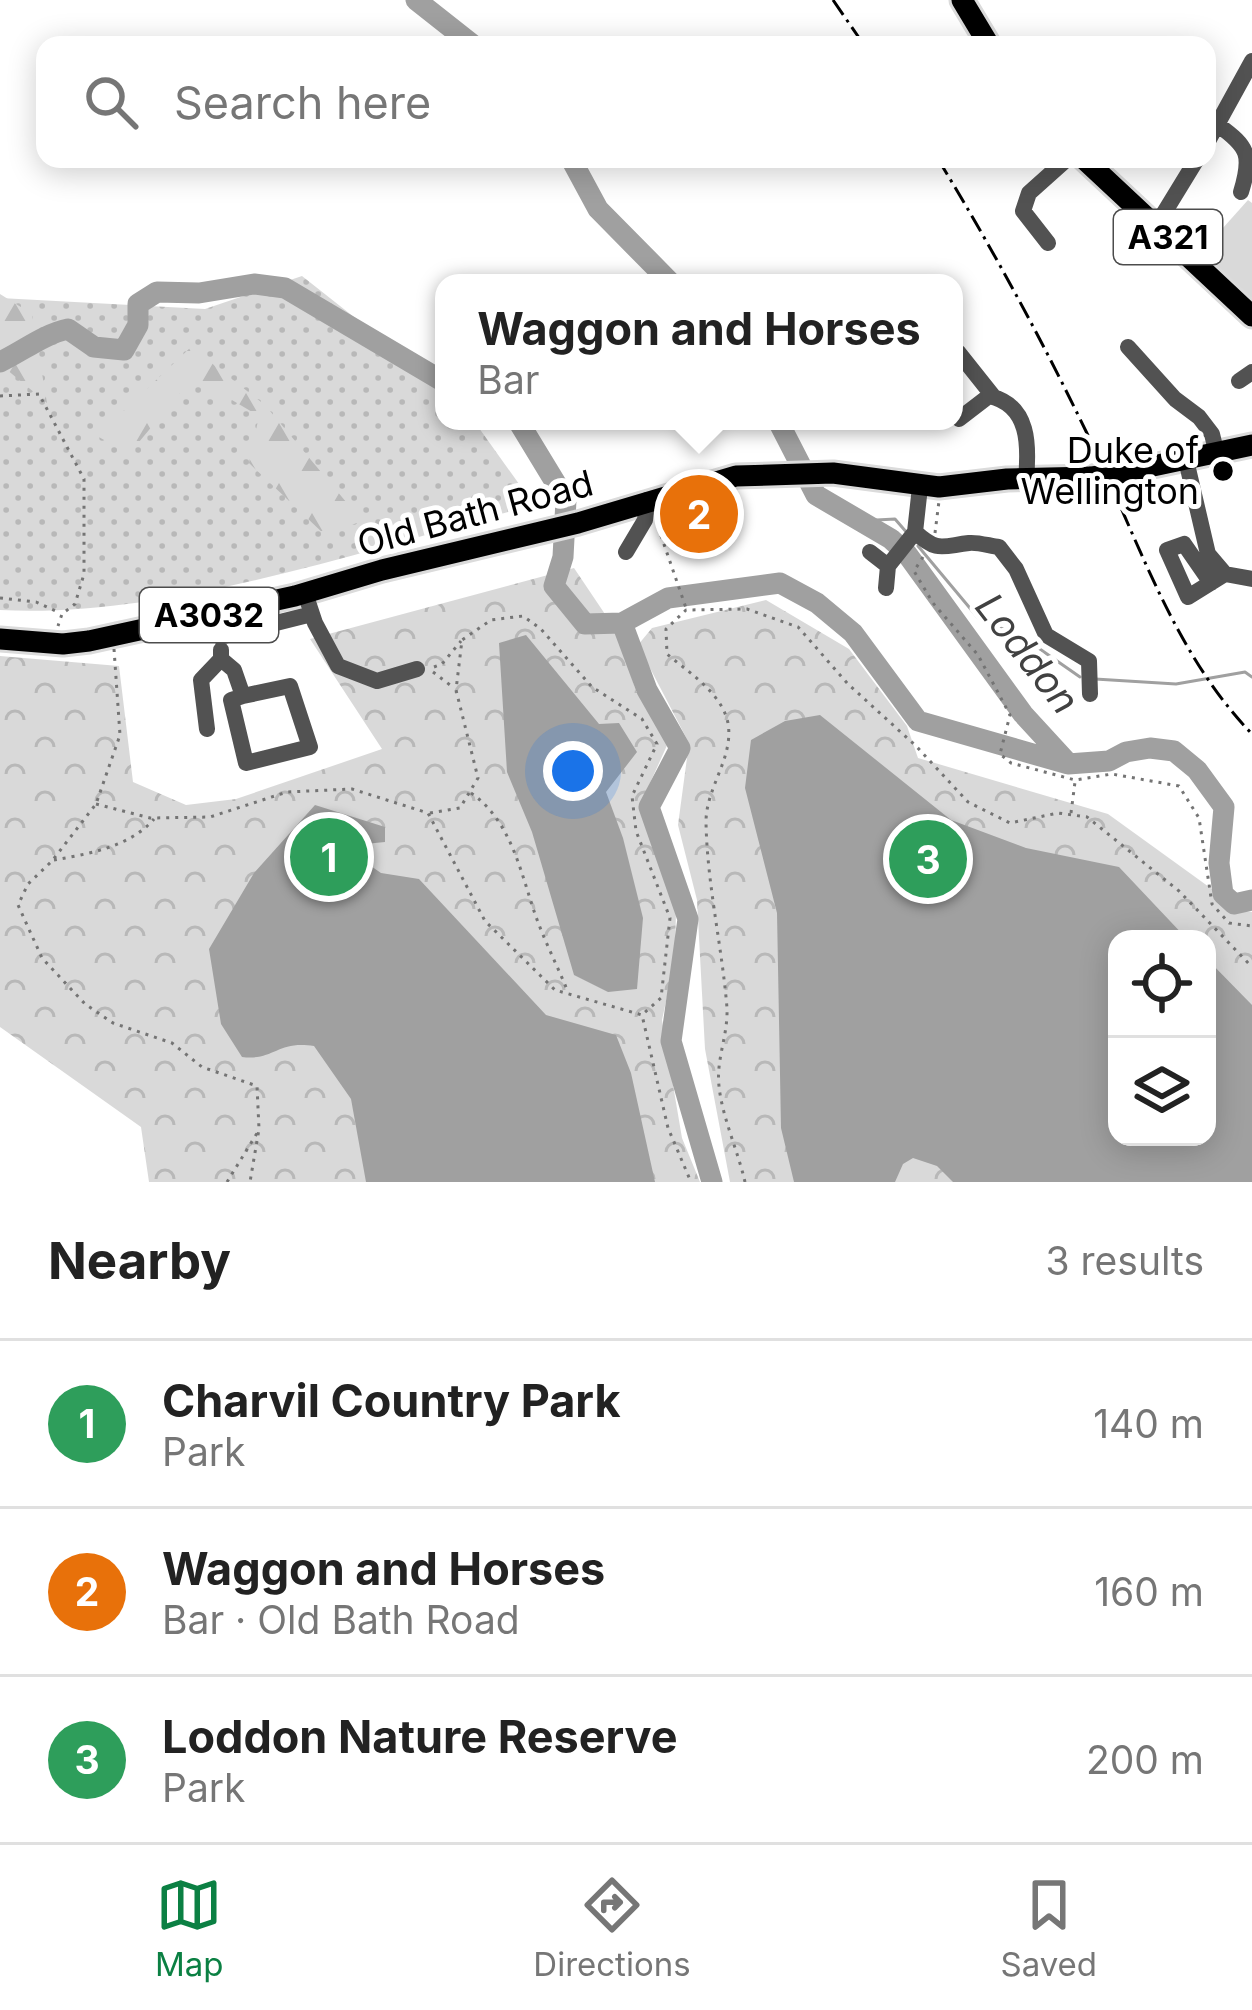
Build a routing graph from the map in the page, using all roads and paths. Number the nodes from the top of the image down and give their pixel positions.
1 (962, 0) edge
2 (984, 36) edge
3 (1252, 61) edge
4 (1218, 125) junction
5 (1216, 128) edge
6 (1248, 152) edge
7 (1057, 168) edge
8 (1094, 168) edge
9 (1189, 168) edge
10 (1240, 192) dead end
11 (1156, 226) junction
12 (1048, 243) dead end
13 (1252, 316) edge
14 (1128, 347) dead end
15 (963, 358) edge
16 (0, 396) edge
17 (993, 396) junction
18 (963, 416) edge
19 (1252, 446) edge
20 (1217, 454) junction
21 (1186, 460) junction
22 (1026, 479) junction
23 (929, 487) junction
24 (647, 500) junction
25 (914, 534) junction
26 (870, 551) dead end
27 (626, 552) dead end
28 (891, 563) junction
29 (1252, 579) edge
30 (886, 588) dead end
31 (0, 598) edge
32 (308, 604) junction
33 (686, 610) junction
34 (62, 614) junction
35 (212, 614) junction
36 (112, 636) junction
37 (220, 637) junction
38 (0, 639) edge
39 (462, 640) junction
40 (64, 644) junction
41 (1107, 645) dead end
42 (221, 659) junction
43 (1089, 661) junction
44 (417, 668) junction
45 (456, 690) junction
46 (1090, 694) dead end
47 (243, 696) junction
48 (207, 729) dead end
49 (1076, 780) junction
50 (470, 792) junction
51 (96, 804) junction
52 (428, 813) junction
53 (1071, 813) junction
54 (154, 818) junction
55 (52, 861) junction
56 (1252, 926) edge
57 (1252, 967) edge
58 (568, 994) junction
59 (641, 1015) junction
60 (260, 1129) junction
61 (227, 1182) edge
62 (250, 1182) edge
63 (691, 1182) edge
64 (746, 1182) edge

1 - 2 main road
3 - 4 street
4 - 5 street
4 - 6 street
6 - 10 street
7 - 12 street
8 - 11 main road, A321
9 - 11 street
11 - 13 main road, A321
14 - 20 street
15 - 17 street
16 - 34 path
17 - 18 street
17 - 22 street
19 - 20 main road, Old Bath Road / A3032
20 - 21 main road, Old Bath Road / A3032
21 - 22 main road, Old Bath Road / A3032, bridge
21 - 29 street
22 - 23 main road, Old Bath Road / A3032
23 - 24 main road, Old Bath Road / A3032
23 - 25 street
23 - 49 path
24 - 27 street
24 - 32 main road, Old Bath Road / A3032
24 - 33 path
25 - 28 street
25 - 43 street
26 - 28 street
28 - 30 street
31 - 34 path
32 - 35 main road, Old Bath Road / A3032
32 - 37 street
32 - 44 street
33 - 53 path
33 - 64 path
34 - 40 path
35 - 36 main road, Old Bath Road / A3032
35 - 37 street
36 - 40 main road, Old Bath Road / A3032
36 - 51 path
37 - 42 street
38 - 40 main road, Old Bath Road / A3032
39 - 44 path
39 - 45 path
39 - 59 path
41 - 43 street
42 - 47 street
42 - 48 street
43 - 46 street
44 - 45 path
45 - 50 path
47 - 47 street
49 - 53 path
49 - 56 path
50 - 52 path
50 - 58 path
51 - 54 path
51 - 55 path
52 - 54 path
52 - 58 path
53 - 57 path
54 - 55 path
55 - 60 path
58 - 59 path
59 - 63 path
60 - 61 path
60 - 62 path

